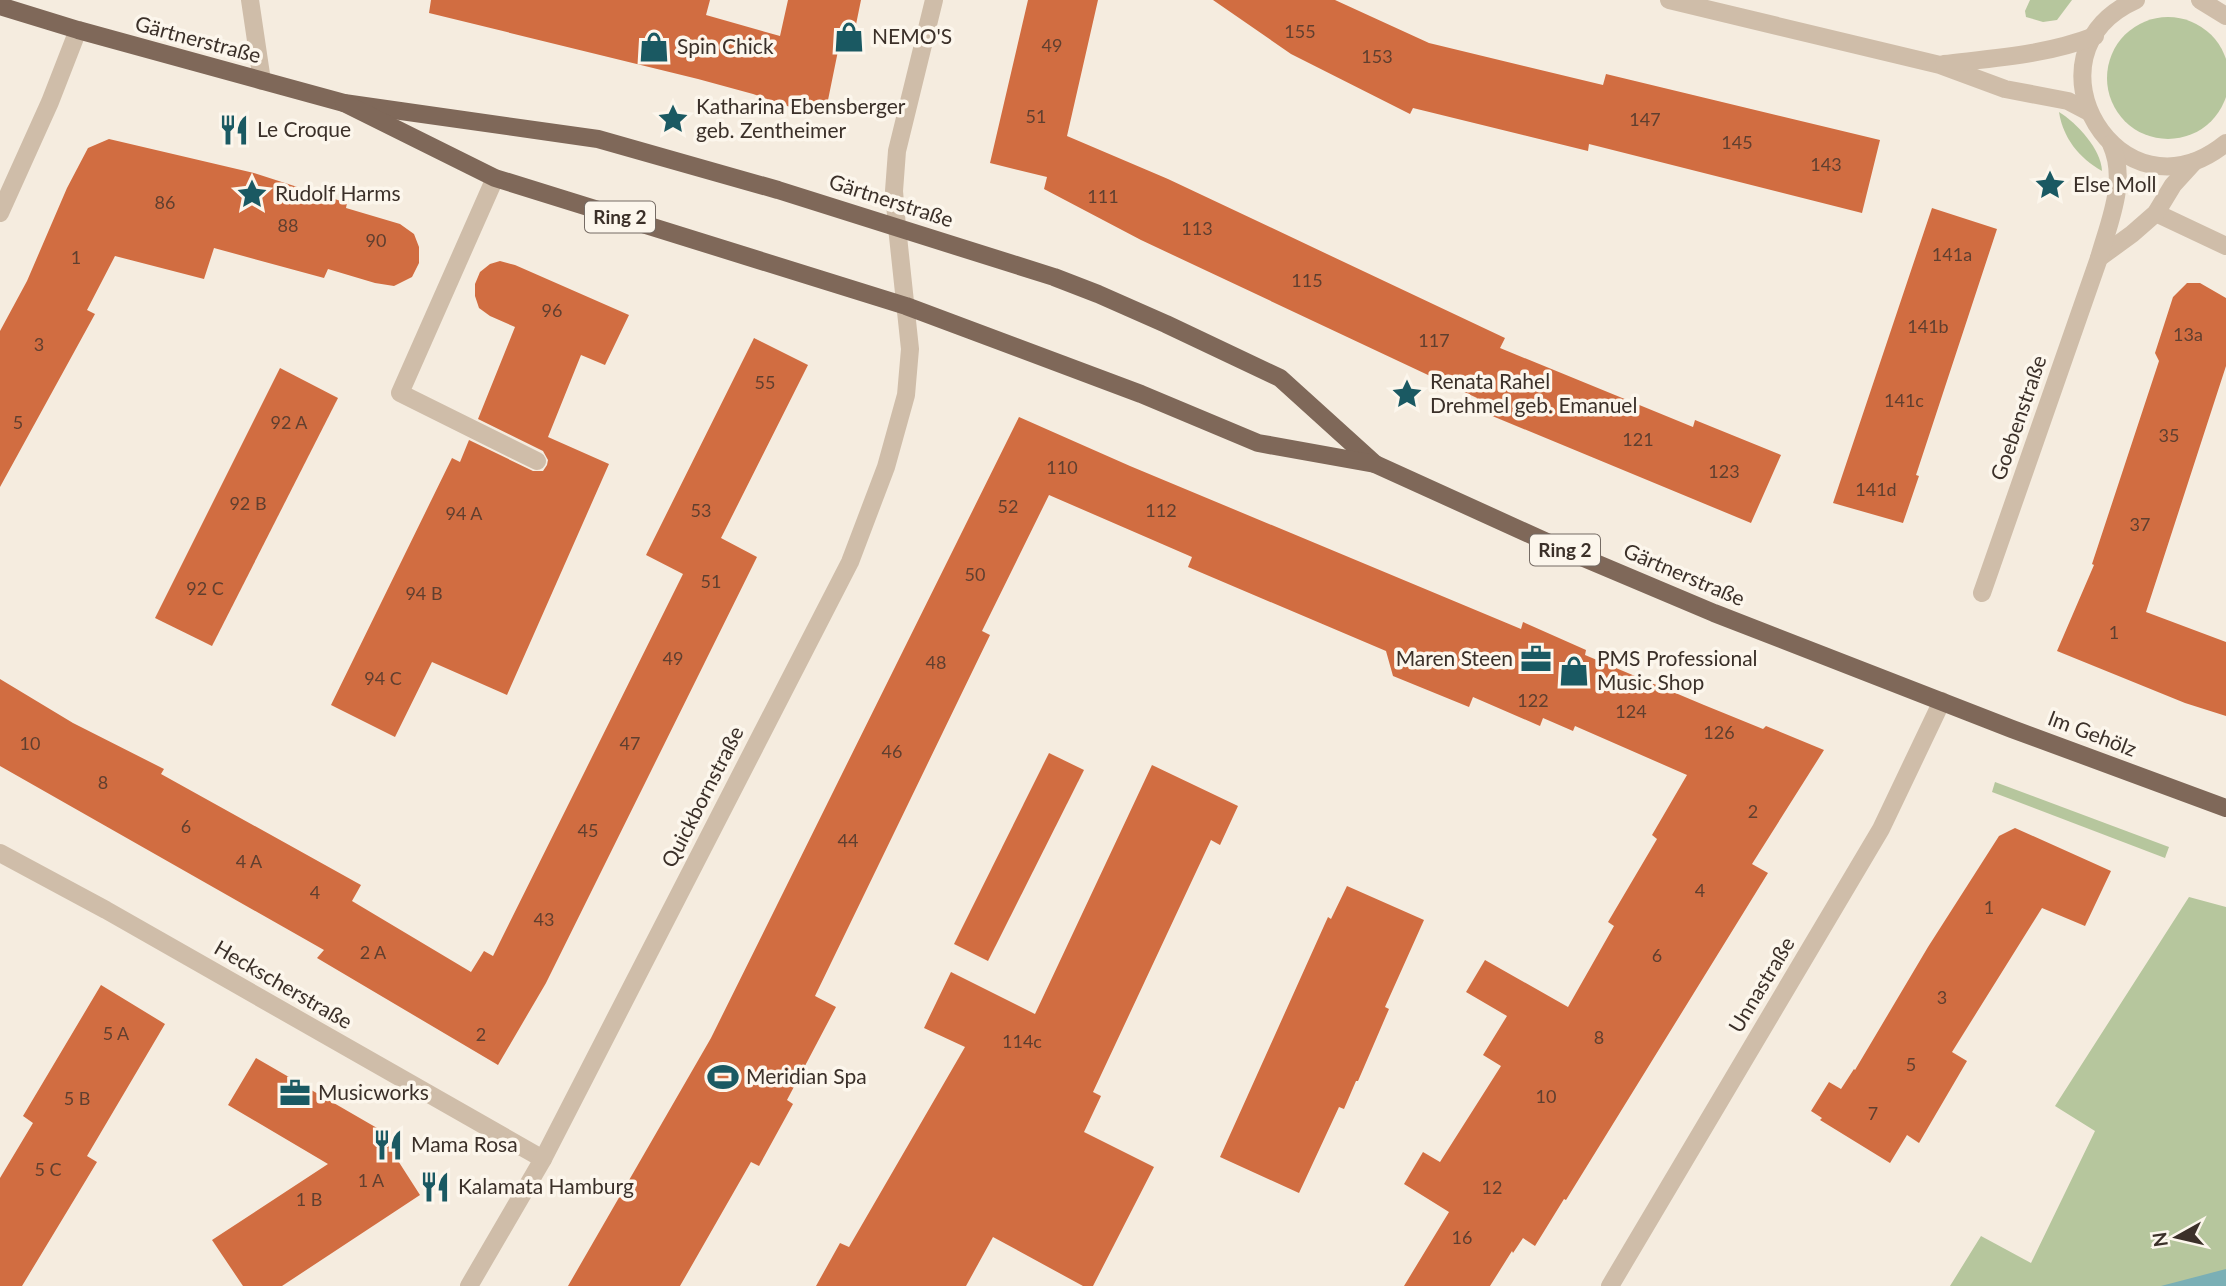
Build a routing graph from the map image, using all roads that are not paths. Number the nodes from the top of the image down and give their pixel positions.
1 (250, 0) edge
2 (934, 0) edge
3 (1669, 0) edge
4 (2136, 0) edge
5 (2200, 0) edge
6 (0, 6) edge
7 (2220, 9) edge
8 (79, 30) junction
9 (2095, 36) junction
10 (1940, 65) junction
11 (262, 81) junction
12 (344, 103) junction
13 (2089, 112) junction
14 (2111, 144) junction
15 (2226, 144) edge
16 (2194, 162) junction
17 (495, 178) junction
18 (0, 213) edge
19 (2156, 213) junction
20 (897, 227) junction
21 (2226, 246) edge
22 (2099, 258) junction
23 (906, 306) junction
24 (537, 461) dead end
25 (1375, 464) junction
26 (1982, 593) dead end
27 (1942, 701) junction
28 (2226, 808) edge
29 (0, 853) edge
30 (542, 1159) junction
31 (469, 1286) edge
32 (1610, 1286) edge

1 - 11 street
2 - 20 street, Quickbornstraße
3 - 10 street
4 - 9 street
5 - 7 street
6 - 8 main road, Gärtnerstraße / Ring 2
8 - 11 main road, Gärtnerstraße / Ring 2
8 - 18 street
9 - 10 street
9 - 13 street
10 - 13 street
11 - 12 main road, Gärtnerstraße / Ring 2
12 - 17 main road, Gärtnerstraße / Ring 2
12 - 20 main road, Gärtnerstraße / Ring 2
13 - 14 street
14 - 16 street
14 - 22 street, Goebenstraße
15 - 16 street
16 - 19 street
17 - 23 main road, Gärtnerstraße / Ring 2
17 - 24 street
19 - 21 street
19 - 22 street
20 - 23 street, Quickbornstraße
20 - 25 main road, Gärtnerstraße / Ring 2
22 - 26 street, Goebenstraße
23 - 25 main road, Gärtnerstraße / Ring 2
23 - 30 street, Quickbornstraße
25 - 27 main road, Gärtnerstraße / Ring 2
27 - 28 main road, Im Gehölz / Ring 2
27 - 32 street, Unnastraße
29 - 30 street, Heckscherstraße
30 - 31 street, Quickbornstraße

